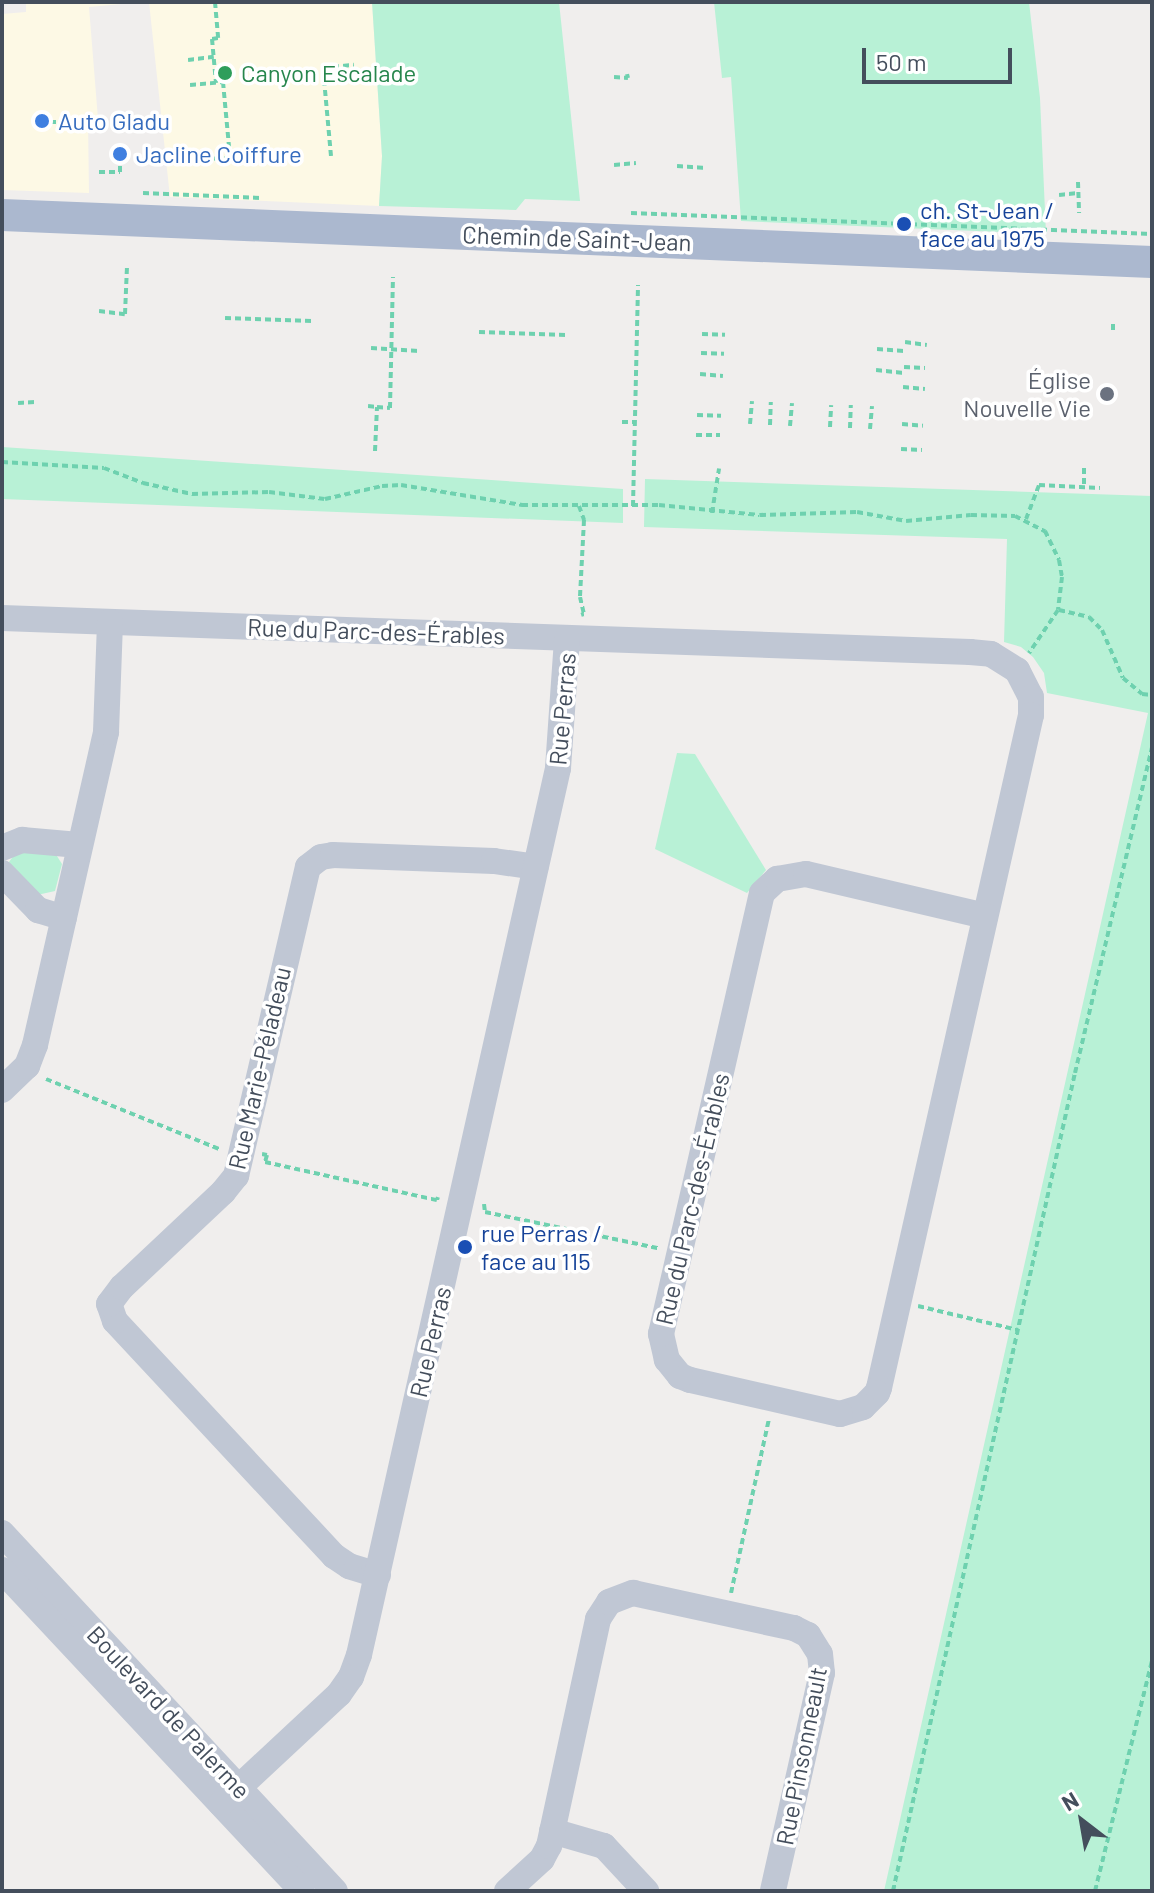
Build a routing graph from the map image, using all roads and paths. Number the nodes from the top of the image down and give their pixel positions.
1 (215, 2) edge
2 (214, 57) junction
3 (188, 60) dead end
4 (354, 65) dead end
5 (627, 74) dead end
6 (614, 77) dead end
7 (216, 83) junction
8 (190, 85) dead end
9 (50, 122) dead end
10 (78, 122) dead end
11 (331, 156) dead end
12 (197, 159) dead end
13 (120, 160) dead end
14 (636, 163) dead end
15 (614, 165) dead end
16 (677, 166) dead end
17 (706, 168) dead end
18 (99, 172) dead end
19 (1078, 182) dead end
20 (1078, 193) junction
21 (1059, 195) dead end
22 (1079, 213) dead end
23 (2, 215) edge
24 (1152, 262) edge
25 (127, 266) dead end
26 (393, 277) dead end
27 (638, 285) dead end
28 (99, 311) dead end
29 (225, 318) dead end
30 (312, 321) dead end
31 (1113, 324) dead end
32 (479, 332) dead end
33 (702, 334) dead end
34 (1113, 334) dead end
35 (566, 335) dead end
36 (725, 335) dead end
37 (905, 342) dead end
38 (927, 345) dead end
39 (371, 348) dead end
40 (391, 349) junction
41 (877, 349) dead end
42 (419, 351) dead end
43 (904, 351) dead end
44 (701, 353) dead end
45 (724, 354) dead end
46 (904, 367) dead end
47 (925, 368) dead end
48 (876, 370) dead end
49 (904, 373) dead end
50 (700, 374) dead end
51 (723, 376) dead end
52 (903, 387) dead end
53 (925, 389) dead end
54 (752, 401) dead end
55 (35, 402) dead end
56 (771, 402) dead end
57 (18, 403) dead end
58 (792, 403) dead end
59 (831, 405) dead end
60 (851, 405) dead end
61 (368, 406) dead end
62 (872, 406) dead end
63 (377, 407) junction
64 (697, 415) dead end
65 (721, 416) dead end
66 (622, 422) dead end
67 (633, 422) junction
68 (750, 424) dead end
69 (902, 424) dead end
70 (770, 425) dead end
71 (790, 426) dead end
72 (923, 426) dead end
73 (830, 427) dead end
74 (850, 428) dead end
75 (870, 429) dead end
76 (696, 435) dead end
77 (720, 435) dead end
78 (901, 449) dead end
79 (922, 450) dead end
80 (375, 451) dead end
81 (2, 462) edge
82 (1084, 468) dead end
83 (719, 469) dead end
84 (1084, 487) junction
85 (1100, 488) dead end
86 (579, 506) junction
87 (633, 506) junction
88 (712, 513) junction
89 (1026, 519) junction
90 (1058, 610) junction
91 (2, 618) edge
92 (110, 622) junction
93 (572, 632) junction
94 (1029, 653) dead end
95 (1152, 695) edge
96 (1152, 748) edge
97 (79, 845) junction
98 (2, 848) edge
99 (536, 867) junction
100 (2, 873) edge
101 (985, 916) junction
102 (64, 918) junction
103 (36, 1075) dead end
104 (2, 1090) edge
105 (255, 1152) dead end
106 (228, 1153) dead end
107 (449, 1196) dead end
108 (474, 1202) dead end
109 (666, 1249) dead end
110 (912, 1305) dead end
111 (1018, 1330) junction
112 (770, 1413) dead end
113 (2, 1533) edge
114 (2, 1570) edge
115 (378, 1575) junction
116 (730, 1599) dead end
117 (1152, 1660) edge
118 (230, 1795) junction
119 (552, 1831) junction
120 (302, 1891) edge
121 (335, 1891) edge
122 (507, 1891) edge
123 (646, 1891) edge
124 (773, 1891) edge
125 (893, 1891) edge
126 (1095, 1891) edge

1 - 2 path
2 - 3 path
2 - 7 path
4 - 11 path
5 - 6 path
7 - 8 path
7 - 12 path
9 - 10 path
13 - 18 path
14 - 15 path
16 - 17 path
19 - 20 path
20 - 21 path
20 - 22 path
23 - 24 main road, Chemin de Saint-Jean
25 - 28 path
26 - 40 path
27 - 67 path
29 - 30 path
31 - 34 path
32 - 35 path
33 - 36 path
37 - 38 path
39 - 40 path
40 - 42 path
40 - 63 path
41 - 43 path
44 - 45 path
46 - 47 path
48 - 49 path
50 - 51 path
52 - 53 path
54 - 68 path
55 - 57 path
56 - 70 path
58 - 71 path
59 - 73 path
60 - 74 path
61 - 63 path
62 - 75 path
63 - 80 path
64 - 65 path
66 - 67 path
67 - 87 path
69 - 72 path
76 - 77 path
78 - 79 path
81 - 86 path
82 - 84 path
83 - 88 path
84 - 85 path
84 - 89 path
86 - 87 path
86 - 93 path
87 - 88 path
88 - 89 path
89 - 90 path
90 - 94 path
90 - 95 path
91 - 92 street, Rue du Parc-des-Érables
92 - 93 street, Rue du Parc-des-Érables
92 - 97 street
93 - 99 street, Rue Perras
93 - 101 street, Rue du Parc-des-Érables
96 - 111 path
97 - 98 street
97 - 102 street
99 - 115 street, Rue Perras
99 - 115 street, Rue Marie-Péladeau
100 - 102 street
101 - 101 street, Rue du Parc-des-Érables
102 - 104 street
103 - 106 path
105 - 107 path
108 - 109 path
110 - 111 path
111 - 125 path
112 - 116 path
113 - 118 street, Boulevard de Palerme
114 - 118 street, Boulevard de Palerme
115 - 118 street, Rue Perras
117 - 126 path
118 - 120 street, Boulevard de Palerme
118 - 121 street, Boulevard de Palerme
119 - 122 street, Rue Pinsonneault
119 - 123 street
119 - 124 street, Rue Pinsonneault

